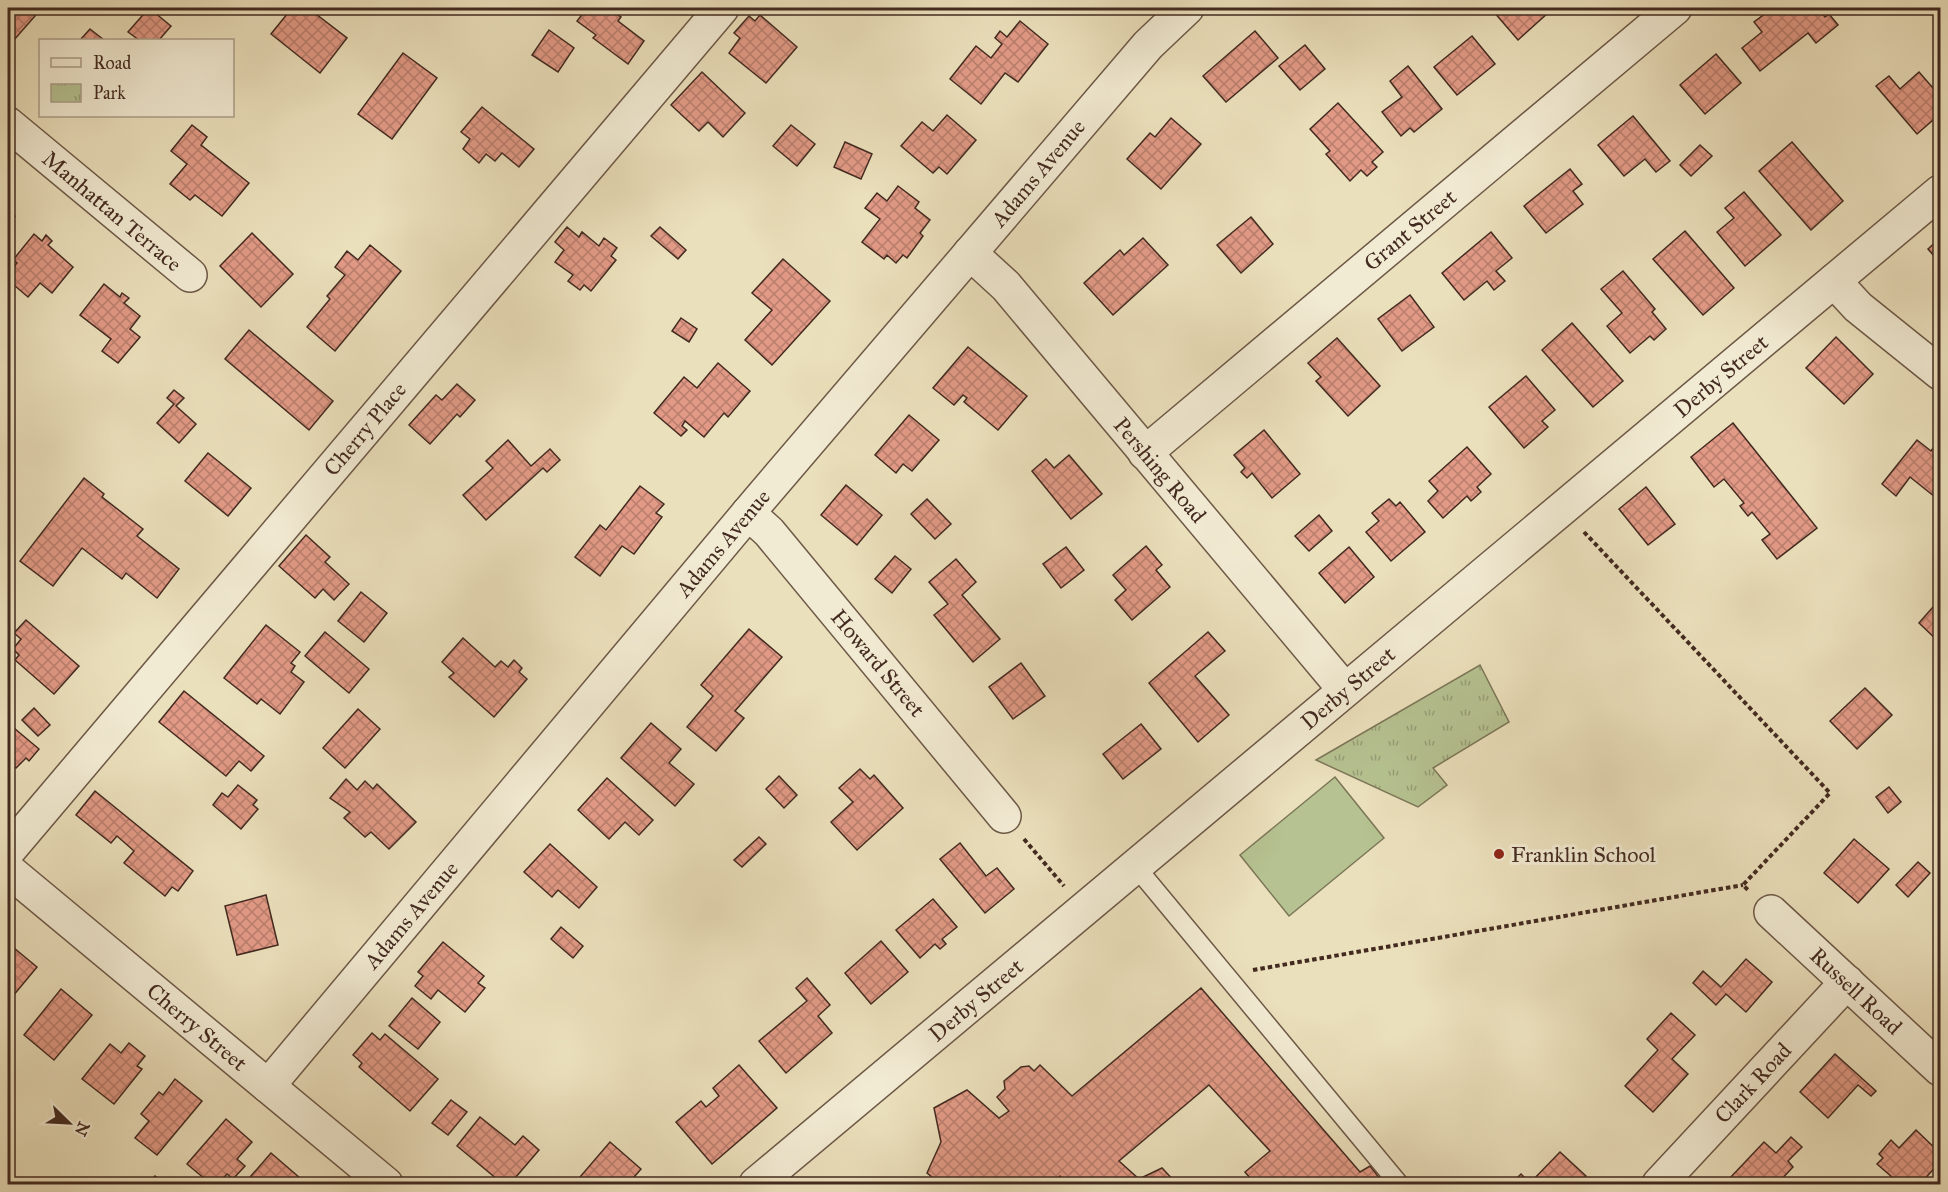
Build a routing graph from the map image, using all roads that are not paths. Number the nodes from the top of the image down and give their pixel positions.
1 (722, 8) edge
2 (1187, 8) edge
3 (1675, 8) edge
4 (8, 124) edge
5 (1941, 192) edge
6 (970, 253) junction
7 (190, 274) dead end
8 (1834, 281) junction
9 (1941, 373) edge
10 (1145, 453) junction
11 (748, 513) junction
12 (1345, 690) junction
13 (1004, 816) road end
14 (8, 851) edge
15 (1136, 867) junction
16 (8, 870) edge
17 (1771, 912) road end
18 (1847, 982) junction
19 (1941, 1069) edge
20 (268, 1086) junction
21 (386, 1185) edge
22 (756, 1185) edge
23 (1400, 1185) edge
24 (1659, 1185) edge

1 - 14 street, Cherry Place
2 - 6 street, Adams Avenue
3 - 10 street, Grant Street
4 - 7 street, Manhattan Terrace
5 - 8 street, Derby Street
6 - 10 street, Pershing Road
6 - 11 street, Adams Avenue
8 - 9 street
8 - 12 street, Derby Street
10 - 12 street, Pershing Road
11 - 13 street, Howard Street
11 - 20 street, Adams Avenue
12 - 15 street, Derby Street
15 - 22 street, Derby Street
15 - 23 lane
16 - 20 street, Cherry Street
17 - 18 street, Russell Road
18 - 19 street, Russell Road
18 - 24 street, Clark Road
20 - 21 street, Cherry Street

